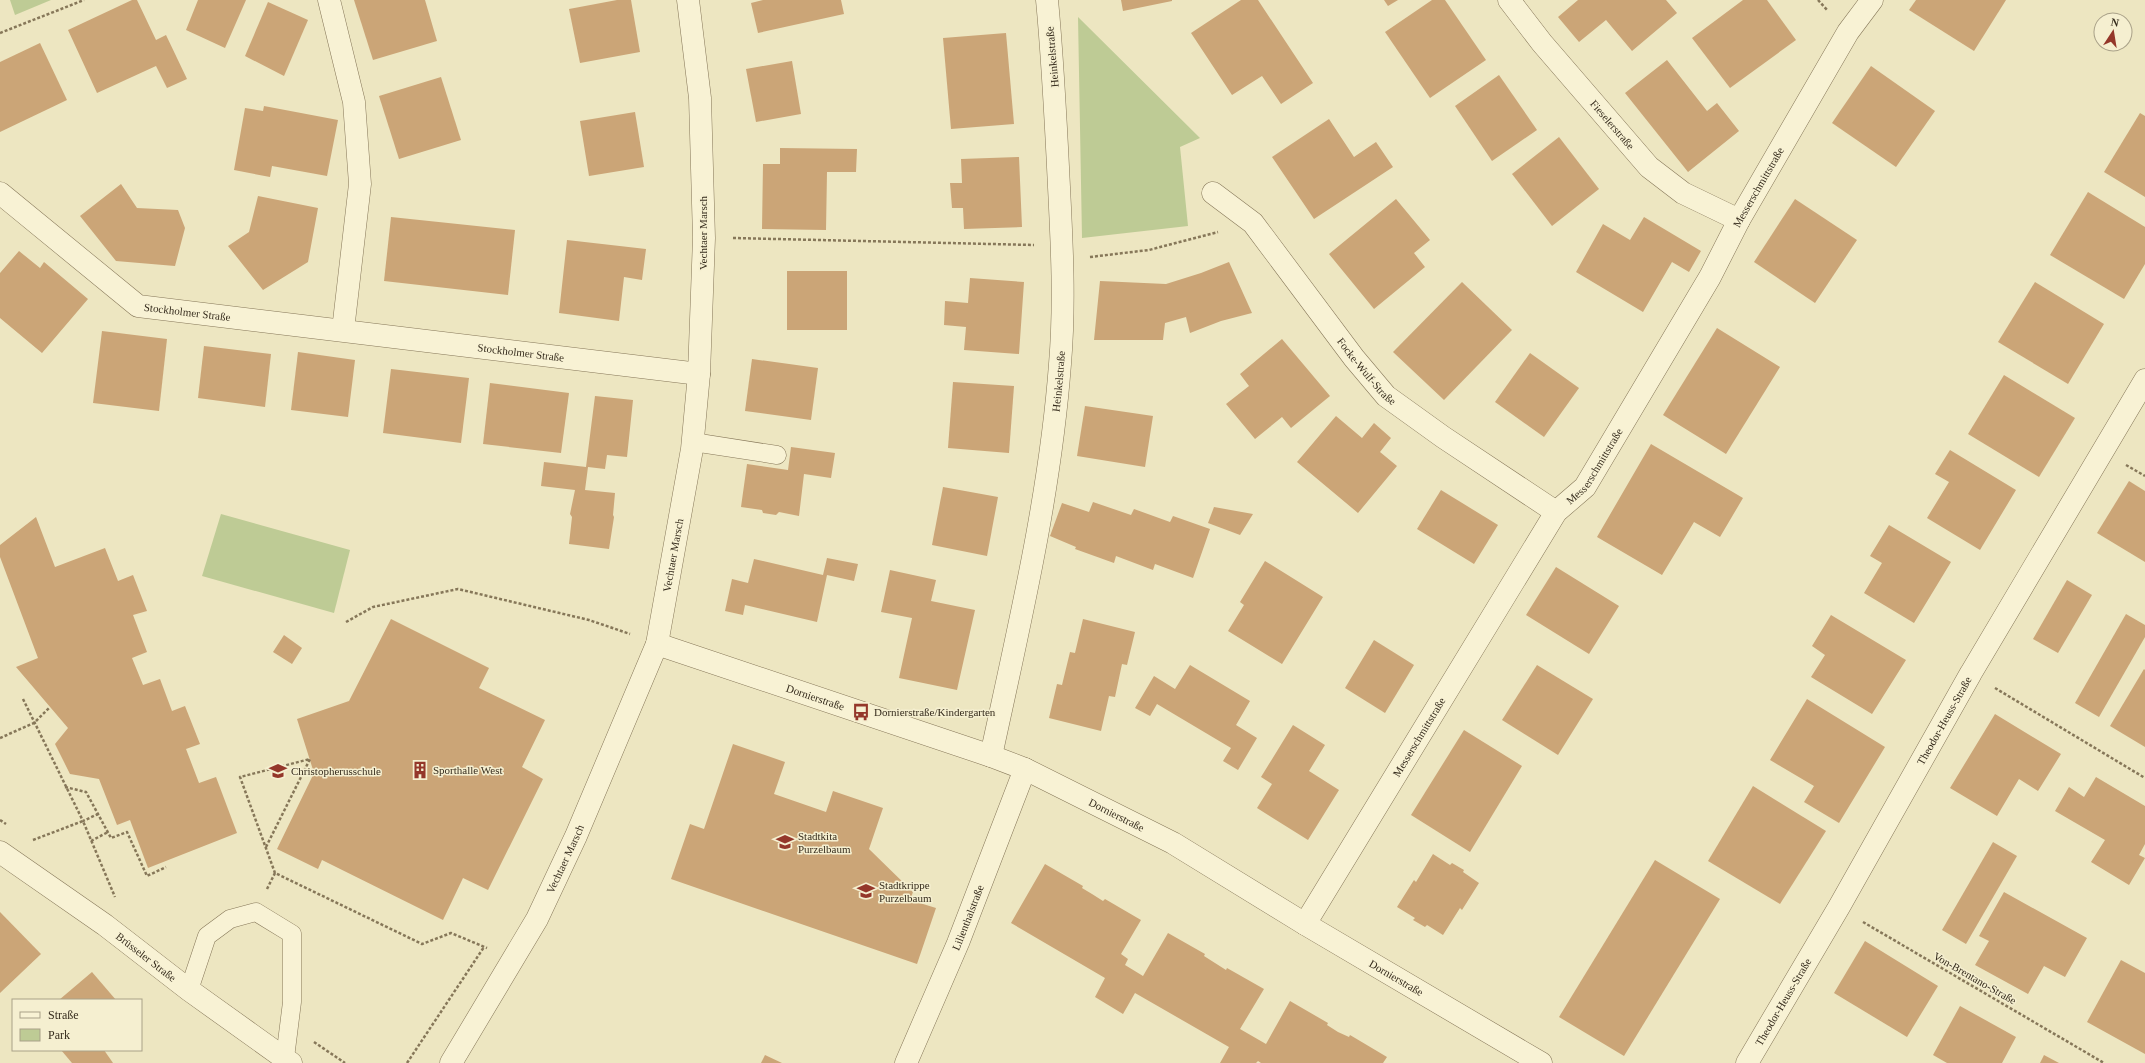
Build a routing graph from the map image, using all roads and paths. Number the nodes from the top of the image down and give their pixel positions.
1 (84, 0) edge
2 (329, 0) edge
3 (688, 0) edge
4 (1046, 0) edge
5 (1509, 0) edge
6 (1872, 0) edge
7 (0, 33) edge
8 (0, 193) edge
9 (1213, 194) dead end
10 (1739, 220) junction
11 (1253, 223) junction
12 (704, 238) junction
13 (1063, 253) junction
14 (342, 330) junction
15 (699, 374) junction
16 (2145, 380) edge
17 (693, 442) junction
18 (777, 455) dead end
19 (1556, 512) junction
20 (346, 622) dead end
21 (656, 644) junction
22 (1971, 673) junction
23 (22, 699) dead end
24 (50, 707) dead end
25 (34, 723) junction
26 (0, 738) edge
27 (991, 756) junction
28 (1025, 770) junction
29 (2145, 778) edge
30 (65, 787) junction
31 (98, 814) junction
32 (83, 821) junction
33 (108, 832) junction
34 (91, 841) junction
35 (29, 842) dead end
36 (266, 847) junction
37 (0, 852) edge
38 (166, 867) dead end
39 (117, 903) dead end
40 (1839, 907) junction
41 (1305, 924) junction
42 (484, 947) junction
43 (513, 959) junction
44 (189, 990) junction
45 (288, 1061) edge
46 (407, 1063) edge
47 (451, 1063) edge
48 (906, 1063) edge
49 (1541, 1063) edge
50 (1747, 1063) edge
51 (2104, 1063) edge

1 - 7 path
2 - 14 street
3 - 12 street, Vechtaer Marsch
4 - 13 street, Heinkelstraße
5 - 10 street, Fieselerstraße
6 - 10 street, Messerschmittstraße
8 - 14 street, Stockholmer Straße
9 - 11 street, Focke-Wulf-Straße
10 - 19 street, Messerschmittstraße
11 - 13 path
11 - 19 street, Focke-Wulf-Straße
12 - 13 path
12 - 15 street, Vechtaer Marsch
13 - 27 street, Heinkelstraße
14 - 15 street, Stockholmer Straße
15 - 17 street, Vechtaer Marsch
16 - 22 street, Theodor-Heuss-Straße
17 - 18 lane
17 - 21 street, Vechtaer Marsch
19 - 41 street, Messerschmittstraße
20 - 21 path
21 - 27 street, Dornierstraße
21 - 43 street, Vechtaer Marsch
22 - 29 path
22 - 40 street, Theodor-Heuss-Straße
23 - 25 path
24 - 25 path
25 - 26 path
25 - 30 path
27 - 28 street, Dornierstraße
28 - 41 street, Dornierstraße
28 - 48 street, Lilienthalstraße
30 - 31 path
30 - 32 path
31 - 32 path
31 - 33 path
32 - 34 path
32 - 35 path
33 - 34 path
33 - 38 path
34 - 39 path
36 - 36 path
36 - 42 path
37 - 44 street, Brüsseler Straße
40 - 50 street, Theodor-Heuss-Straße
40 - 51 path, Von-Brentano-Straße
41 - 49 street, Dornierstraße
42 - 43 path
42 - 46 path
43 - 47 street, Vechtaer Marsch
44 - 45 street, Brüsseler Straße
44 - 45 lane

